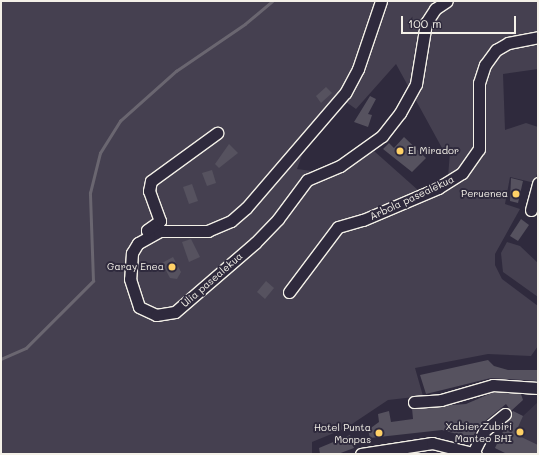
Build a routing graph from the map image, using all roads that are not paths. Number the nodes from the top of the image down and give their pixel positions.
1 (381, 1) edge
2 (447, 1) edge
3 (538, 37) edge
4 (217, 134) dead end
5 (538, 183) edge
6 (531, 210) dead end
7 (149, 234) junction
8 (289, 292) dead end
9 (538, 388) edge
10 (414, 402) dead end
11 (505, 414) dead end
12 (444, 449) edge
13 (475, 453) edge
14 (361, 454) edge

1 - 7 street
2 - 7 street, Ulia pasealekua
3 - 8 street, Arbola pasealekua
4 - 7 street, Ulia pasealekua
5 - 6 street
9 - 10 street
11 - 13 street
12 - 13 street
12 - 14 street

